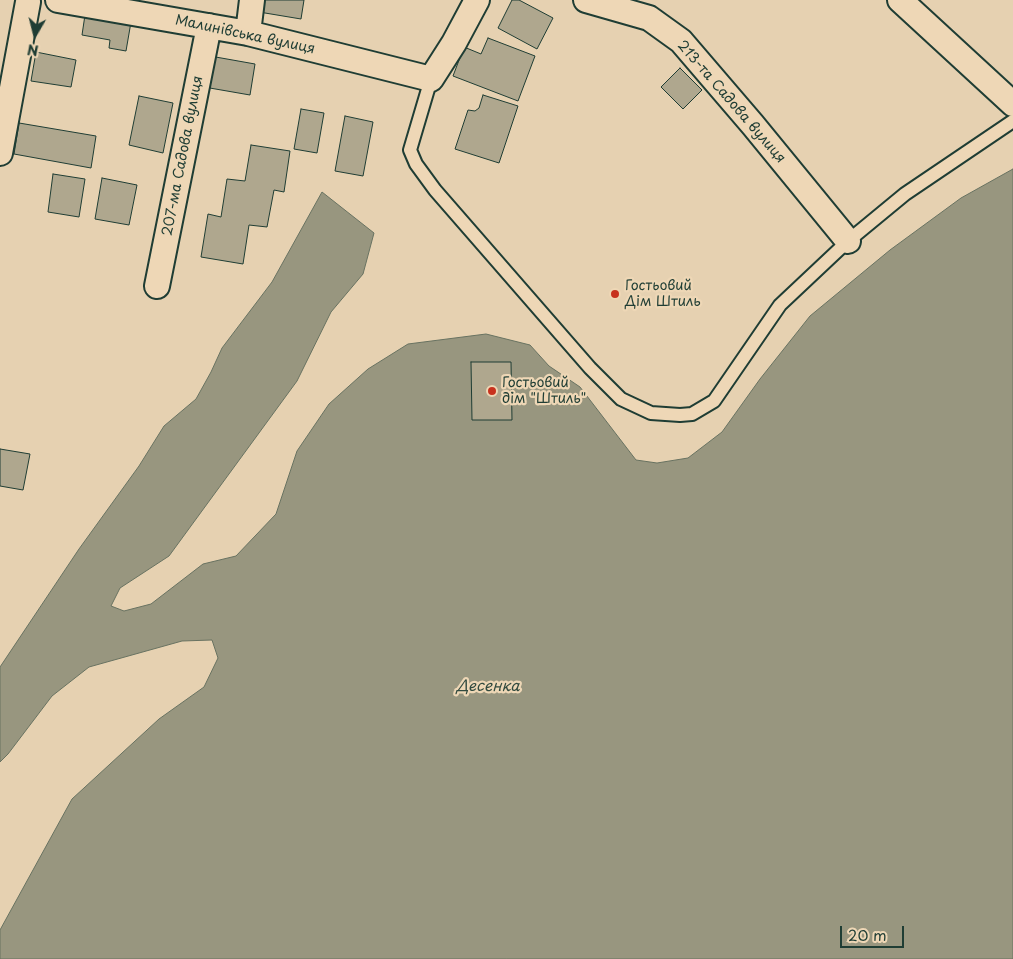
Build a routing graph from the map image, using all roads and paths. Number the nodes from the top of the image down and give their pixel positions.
1 (58, 0) edge
2 (252, 0) edge
3 (477, 0) edge
4 (586, 0) edge
5 (900, 0) edge
6 (29, 1) edge
7 (209, 26) junction
8 (248, 32) junction
9 (430, 79) junction
10 (1013, 104) edge
11 (1013, 121) edge
12 (0, 153) edge
13 (848, 241) junction
14 (157, 286) dead end

1 - 7 street, Малинівська вулиця
2 - 8 street
3 - 9 street
4 - 13 street, 213-та Садова вулиця
5 - 10 street
6 - 12 street
7 - 8 street, Малинівська вулиця
7 - 14 street, 207-ма Садова вулиця
8 - 9 street, Малинівська вулиця
9 - 13 lane
11 - 13 lane

